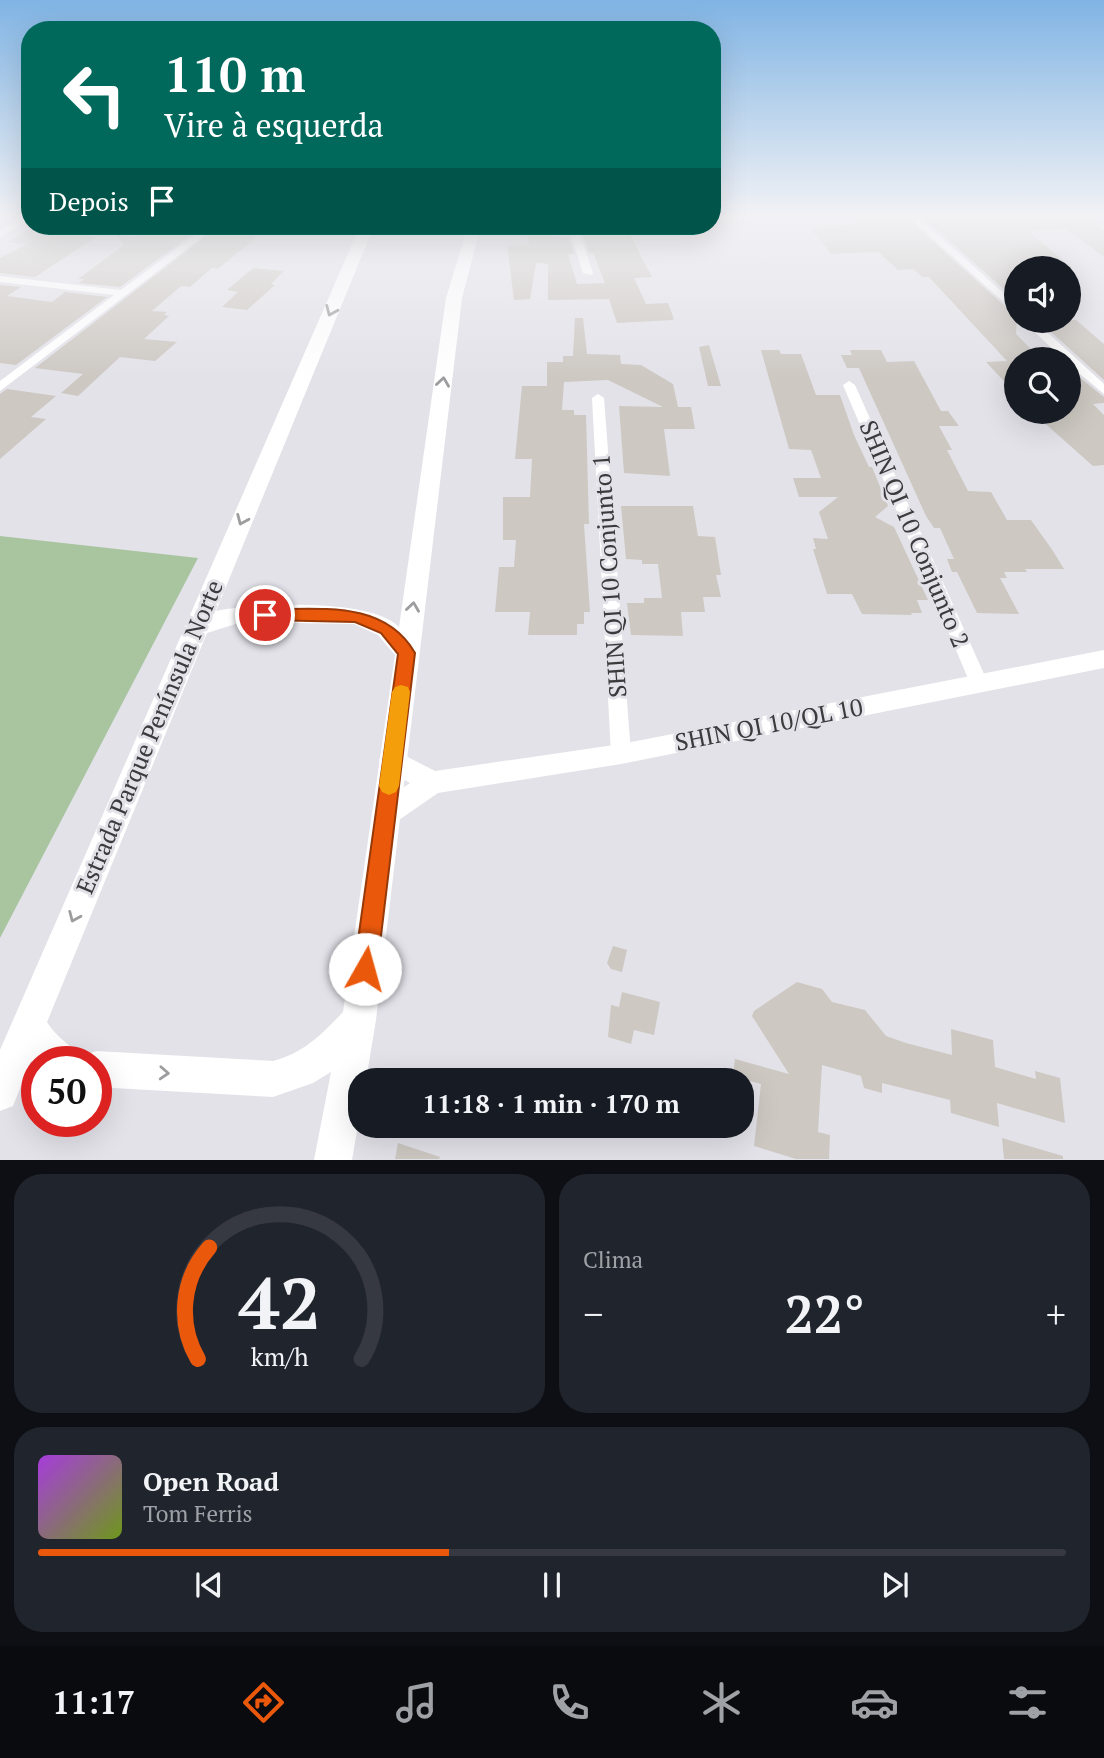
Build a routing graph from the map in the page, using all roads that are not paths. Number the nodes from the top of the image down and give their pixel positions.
1 (152, 270) edge
2 (349, 270) edge
3 (462, 270) edge
4 (587, 270) edge
5 (972, 270) edge
6 (588, 273) dead end
7 (0, 279) edge
8 (121, 293) junction
9 (1004, 299) edge
10 (1041, 333) edge
11 (849, 385) dead end
12 (0, 387) edge
13 (1104, 390) edge
14 (598, 398) dead end
15 (195, 628) junction
16 (407, 653) junction
17 (1103, 662) edge
18 (979, 683) junction
19 (621, 754) junction
20 (392, 761) junction
21 (432, 783) junction
22 (386, 814) junction
23 (359, 1020) junction
24 (30, 1023) junction
25 (39, 1046) edge
26 (112, 1070) edge
27 (0, 1093) edge
28 (333, 1160) edge

1 - 8 street
2 -> 15 main road, Estrada Parque Península Norte
16 -> 3 main road
4 - 6 street
5 - 9 street
7 - 8 street
8 - 12 street
10 - 13 street
11 - 18 street, SHIN QI 10 Conjunto 2
14 - 19 street, SHIN QI 10 Conjunto 1
15 - 16 main road
15 -> 24 main road, Estrada Parque Península Norte
16 - 20 main road
17 - 18 street, SHIN QI 10/QL 10
18 - 19 street, SHIN QI 10/QL 10
19 - 21 street, SHIN QI 10/QL 10
20 - 21 street
20 - 22 main road
21 - 22 street, SHIN QI 10/QL 10
22 - 23 main road
26 -> 23 main road
23 - 28 main road
24 - 25 main road
24 - 27 main road, Estrada Parque Península Norte

